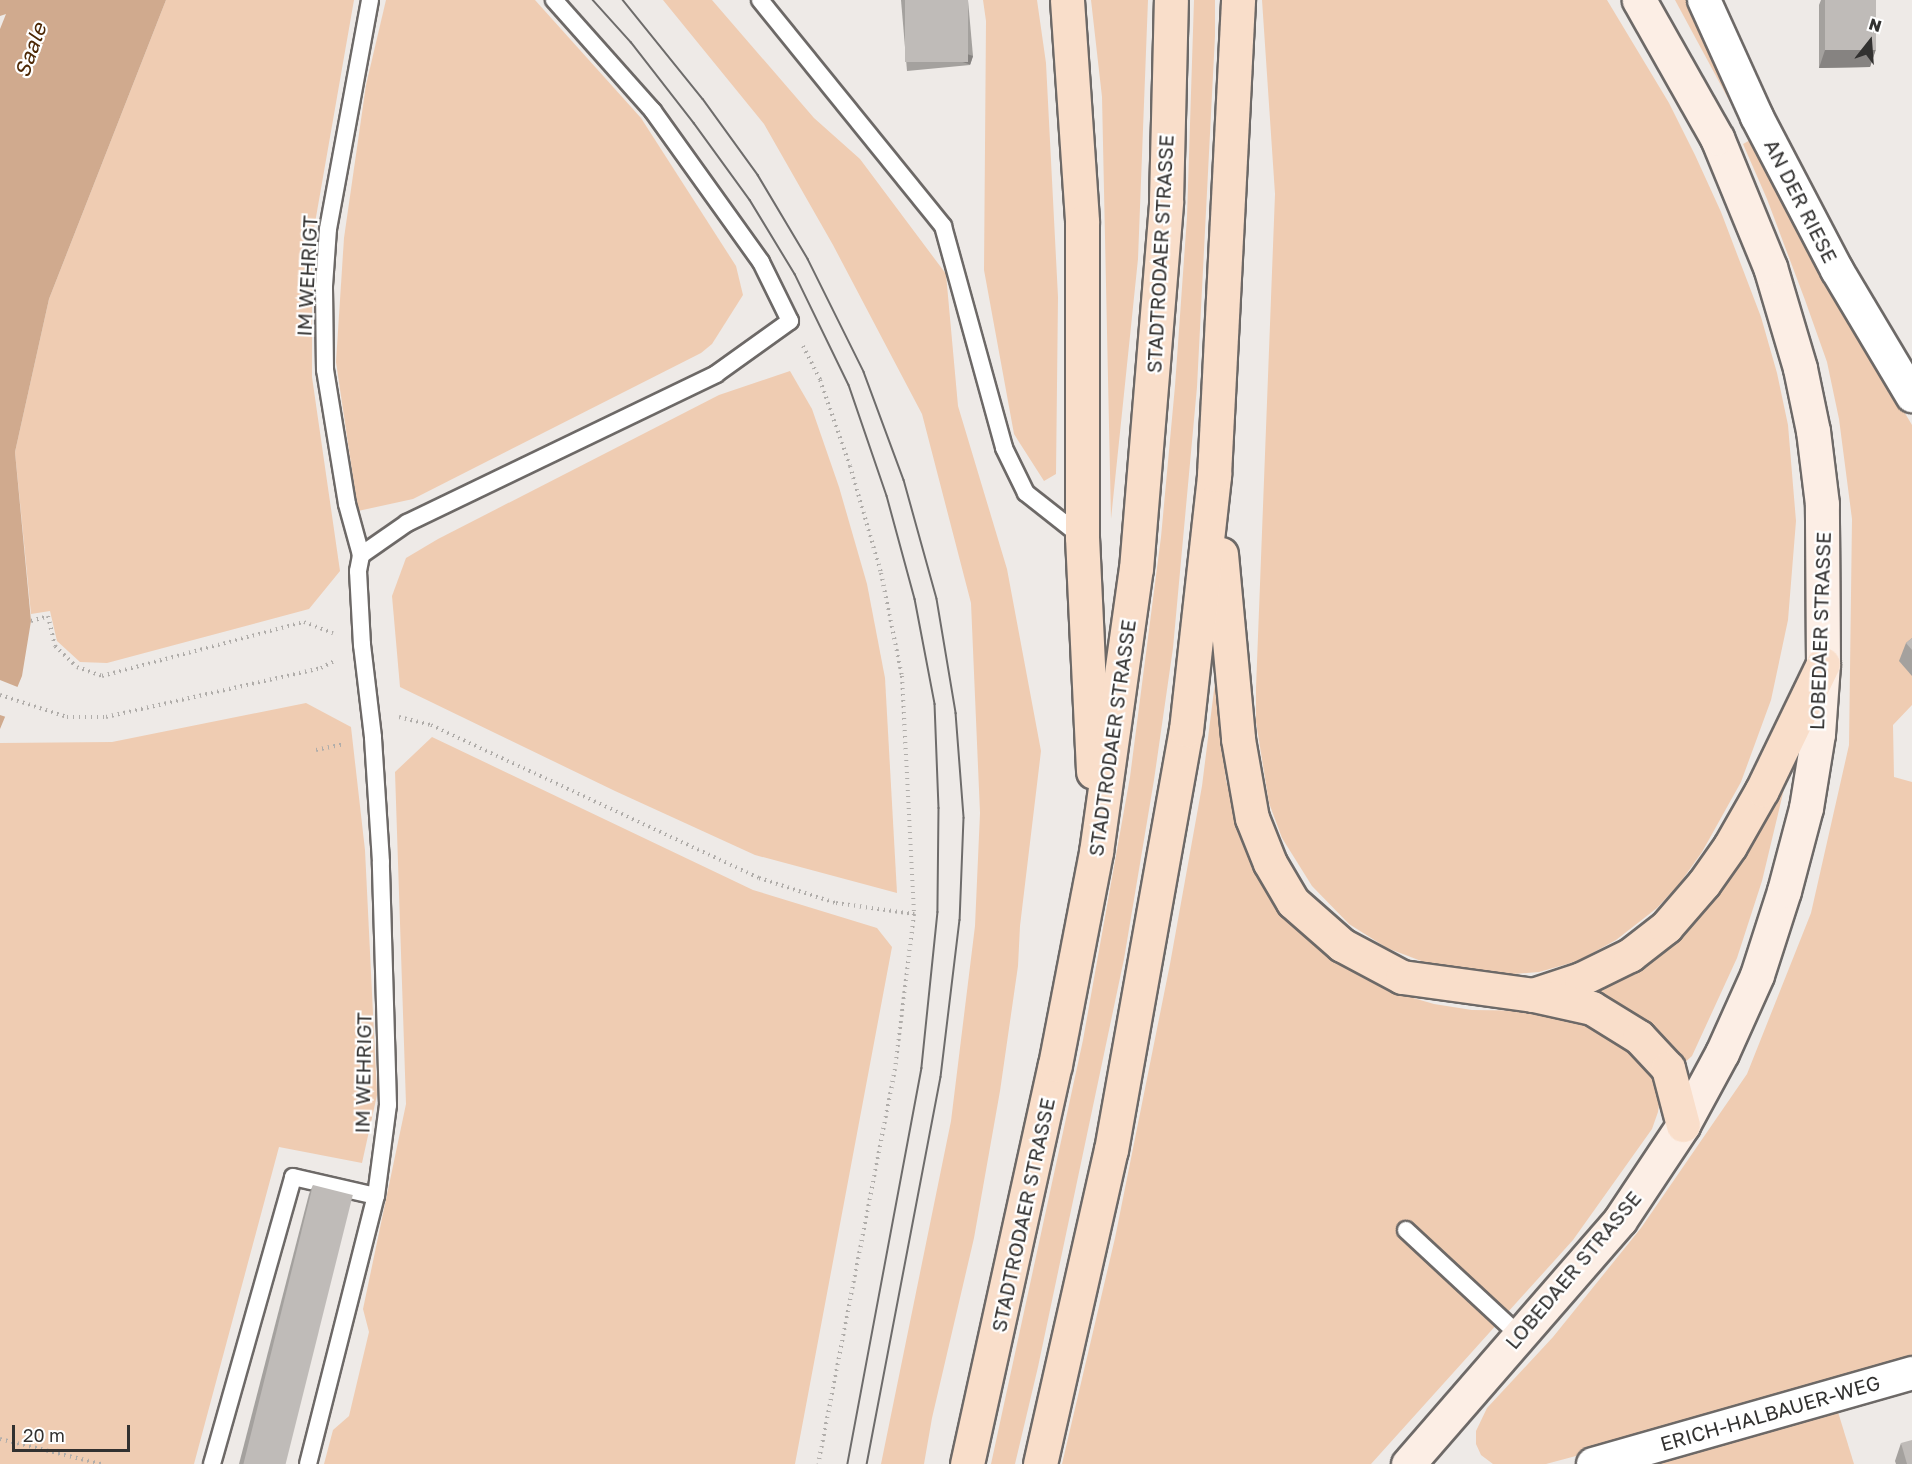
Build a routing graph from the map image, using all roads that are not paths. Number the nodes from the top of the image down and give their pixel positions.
1 (370, 0) edge
2 (554, 0) edge
3 (760, 0) edge
4 (1067, 0) edge
5 (1171, 0) edge
6 (1238, 0) edge
7 (1639, 0) edge
8 (1704, 0) edge
9 (1912, 396) edge
10 (1214, 475) junction
11 (1082, 537) junction
12 (362, 555) junction
13 (1823, 664) junction
14 (1096, 852) junction
15 (1533, 995) junction
16 (1683, 1125) junction
17 (376, 1196) junction
18 (1406, 1230) dead end
19 (1520, 1336) junction
20 (1912, 1373) edge
21 (212, 1464) edge
22 (308, 1464) edge
23 (967, 1464) edge
24 (1040, 1464) edge
25 (1408, 1464) edge
26 (1593, 1464) edge

1 - 12 lane, IM WEHRIGT
2 - 12 lane
3 - 11 lane
4 - 11 main road
5 - 14 main road, STADTRODAER STRASSE
6 - 10 main road
7 - 13 main road, LOBEDAER STRASSE
8 - 9 street, AN DER RIESE
10 - 15 main road
10 - 24 main road
11 - 14 main road
12 - 17 lane, IM WEHRIGT
13 - 15 main road
13 - 16 main road, LOBEDAER STRASSE
14 - 23 main road, STADTRODAER STRASSE
15 - 16 main road
16 - 19 main road, LOBEDAER STRASSE
17 - 21 lane
17 - 22 lane, IM WEHRIGT
18 - 19 lane
19 - 25 main road, LOBEDAER STRASSE
20 - 26 street, ERICH-HALBAUER-WEG

